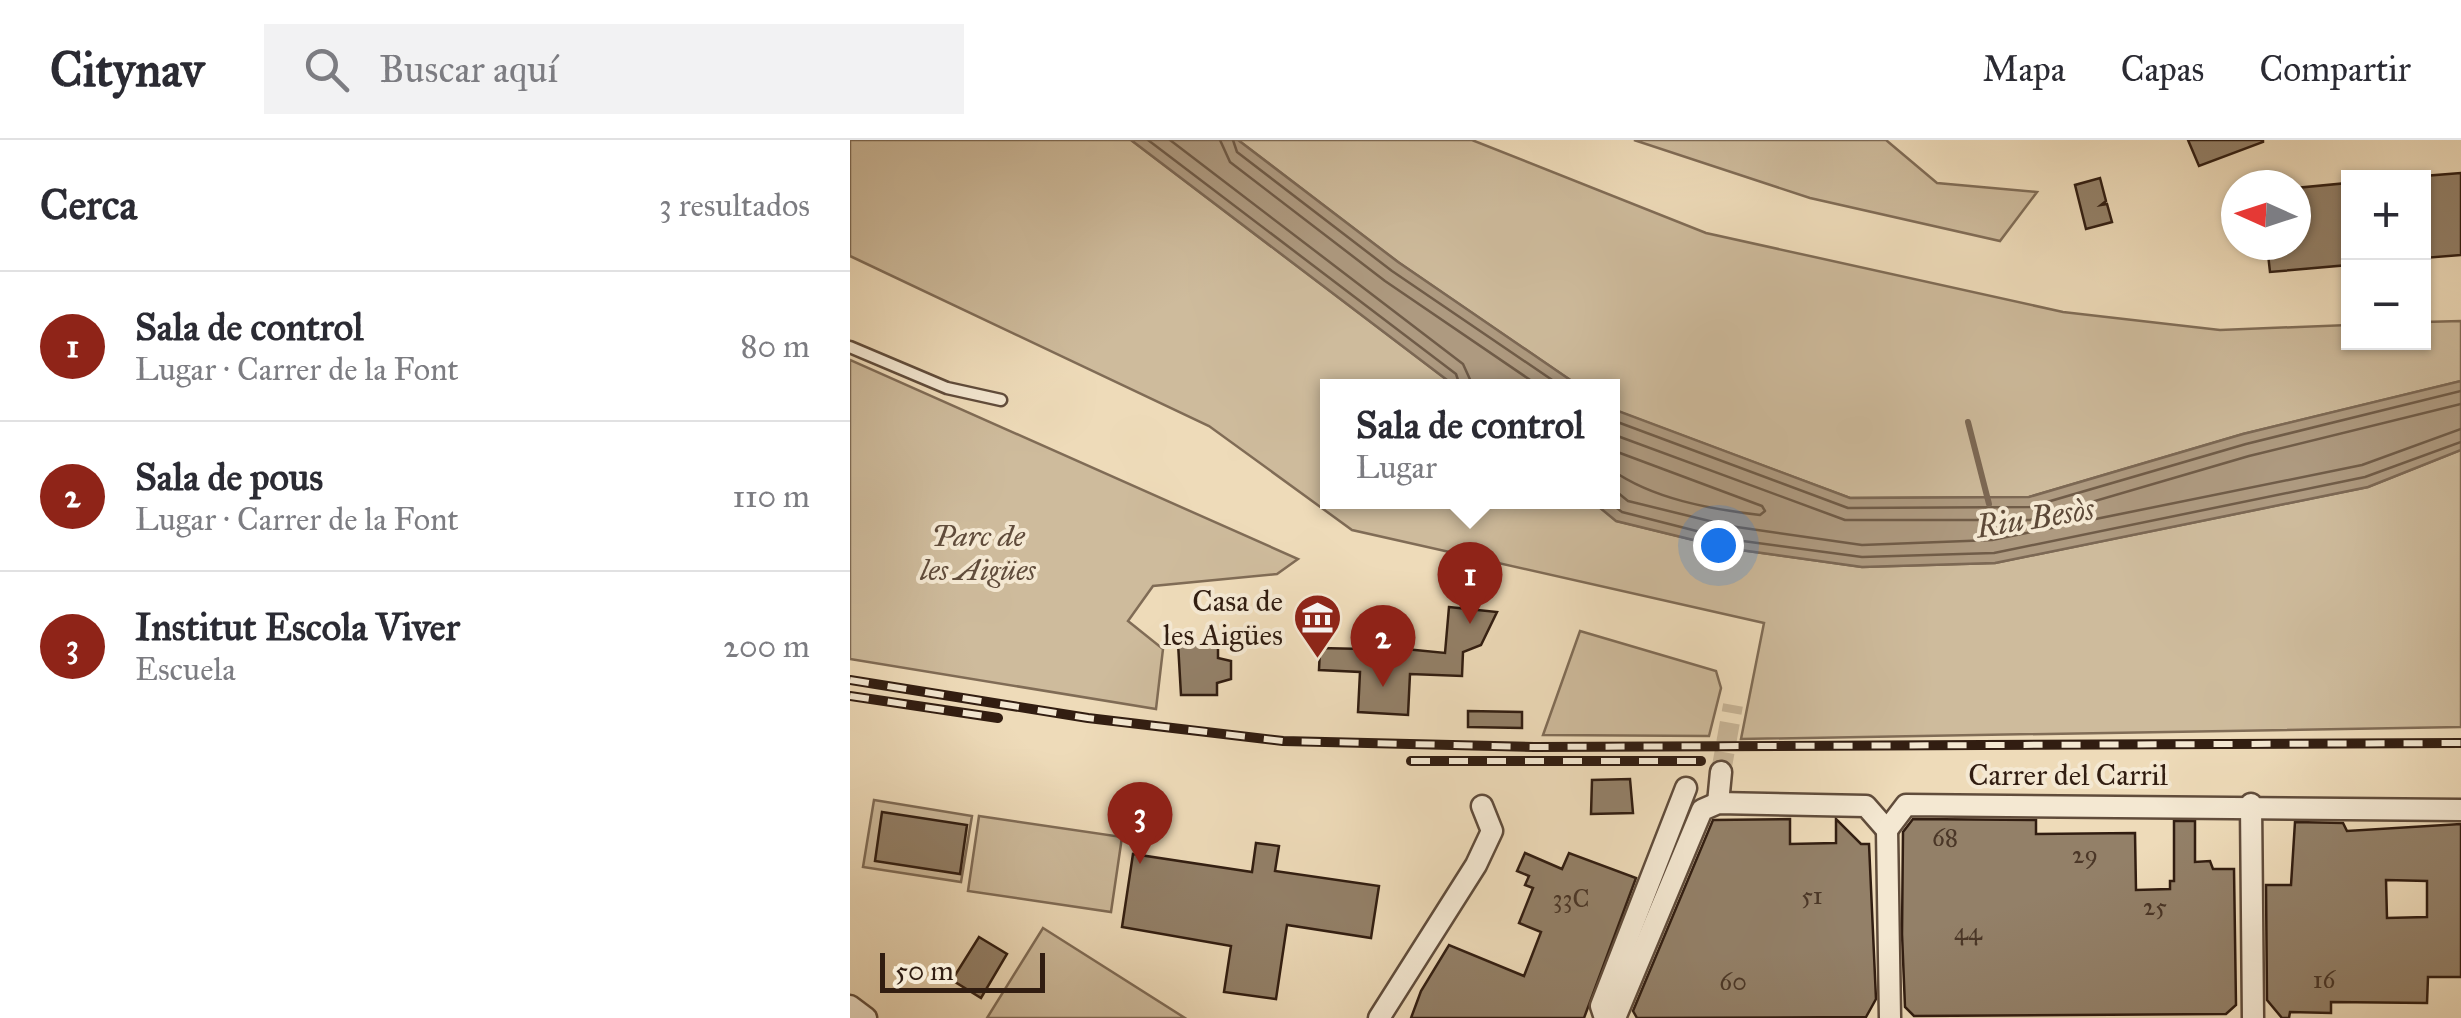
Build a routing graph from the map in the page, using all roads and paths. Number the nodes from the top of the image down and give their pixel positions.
1 (850, 347) edge
2 (1001, 400) dead end
3 (1721, 772) tunnel mouth
4 (1686, 788) dead end
5 (2251, 804) junction
6 (1482, 806) dead end
7 (1710, 806) junction
8 (2461, 810) edge
9 (1888, 830) junction
10 (850, 1006) edge
11 (866, 1018) edge
12 (1379, 1018) edge
13 (1604, 1018) edge
14 (1615, 1018) edge
15 (1890, 1018) edge
16 (2252, 1018) edge

1 - 2 lane
3 - 7 street
4 - 13 street
5 - 8 street, Carrer del Carril
5 - 9 street, Carrer del Carril
5 - 16 street
6 - 12 street
7 - 9 street
7 - 14 street
9 - 15 street
10 - 11 street

